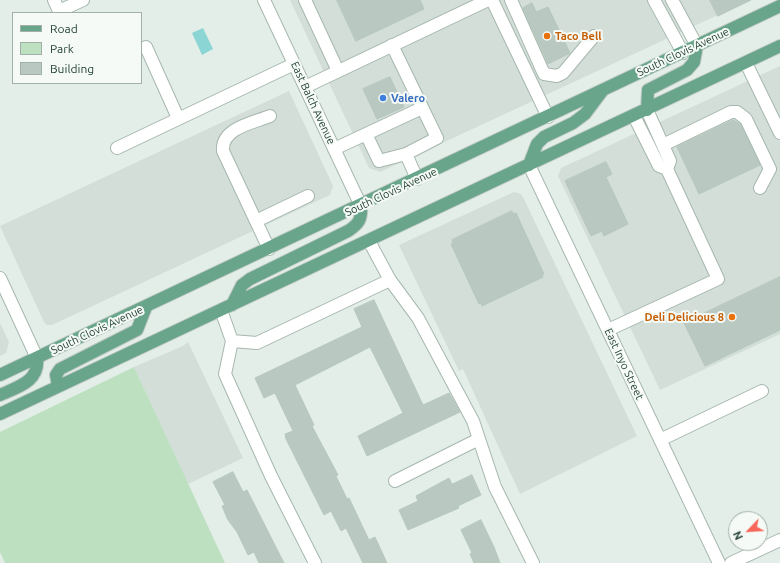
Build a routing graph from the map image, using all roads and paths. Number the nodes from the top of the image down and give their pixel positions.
1 (54, 0) edge
2 (83, 0) edge
3 (264, 0) edge
4 (305, 0) edge
5 (488, 0) edge
6 (492, 0) edge
7 (511, 0) edge
8 (654, 0) edge
9 (672, 0) edge
10 (776, 5) edge
11 (594, 36) dead end
12 (392, 45) junction
13 (697, 46) junction
14 (780, 46) edge
15 (146, 47) dead end
16 (683, 53) junction
17 (746, 62) junction
18 (294, 64) junction
19 (338, 71) junction
20 (305, 87) junction
21 (604, 89) junction
22 (422, 108) junction
23 (646, 110) junction
24 (270, 116) dead end
25 (634, 116) junction
26 (548, 117) junction
27 (178, 118) junction
28 (366, 134) junction
29 (780, 134) edge
30 (663, 145) junction
31 (116, 148) dead end
32 (334, 149) junction
33 (406, 154) junction
34 (529, 165) junction
35 (667, 169) junction
36 (418, 179) junction
37 (760, 188) dead end
38 (308, 196) dead end
39 (361, 206) junction
40 (256, 221) junction
41 (369, 241) junction
42 (269, 249) junction
43 (0, 278) edge
44 (390, 280) junction
45 (232, 305) junction
46 (146, 306) junction
47 (221, 310) junction
48 (608, 330) junction
49 (232, 341) junction
50 (37, 358) junction
51 (0, 375) edge
52 (58, 386) junction
53 (762, 390) dead end
54 (0, 395) edge
55 (0, 414) edge
56 (479, 439) junction
57 (660, 440) junction
58 (395, 481) dead end
59 (780, 540) edge
60 (315, 563) edge
61 (533, 563) edge
62 (719, 563) edge
63 (731, 563) edge

1 - 2 street
3 - 18 street, East Balch Avenue
4 - 19 street
5 - 12 street
6 - 26 street
7 - 11 street
8 - 16 street
9 - 13 street
10 - 13 main road, South Clovis Avenue
12 - 19 street
12 - 22 street
13 - 16 main road, South Clovis Avenue
13 - 23 main road
14 - 17 main road
15 - 27 street
16 - 21 main road, South Clovis Avenue
17 - 23 main road
17 - 29 street
18 - 20 street, East Balch Avenue
18 - 27 street
19 - 20 street
20 - 32 street, East Balch Avenue
21 - 26 main road, South Clovis Avenue
21 - 34 main road
22 - 28 street
22 - 33 street
23 - 25 main road
23 - 30 street
24 - 40 street
25 - 34 main road
25 - 35 street
26 - 36 main road, South Clovis Avenue
27 - 31 street
28 - 32 street
28 - 33 street
30 - 35 street
30 - 37 street
32 - 39 street, East Balch Avenue
33 - 36 street
34 - 41 main road
34 - 48 street, East Inyo Street
35 - 48 street
36 - 39 main road, South Clovis Avenue
38 - 40 street
39 - 42 main road, South Clovis Avenue
39 - 45 main road
40 - 42 street
41 - 44 street
41 - 45 main road
42 - 46 main road, South Clovis Avenue
43 - 50 street
44 - 49 street
44 - 56 street
45 - 47 main road
46 - 50 main road, South Clovis Avenue
46 - 52 main road
47 - 49 street
47 - 52 main road
48 - 57 street, East Inyo Street
49 - 60 street
50 - 51 main road, South Clovis Avenue
50 - 54 main road
52 - 55 main road
53 - 57 street
56 - 58 street
56 - 61 street
57 - 62 street, East Inyo Street
59 - 63 street

